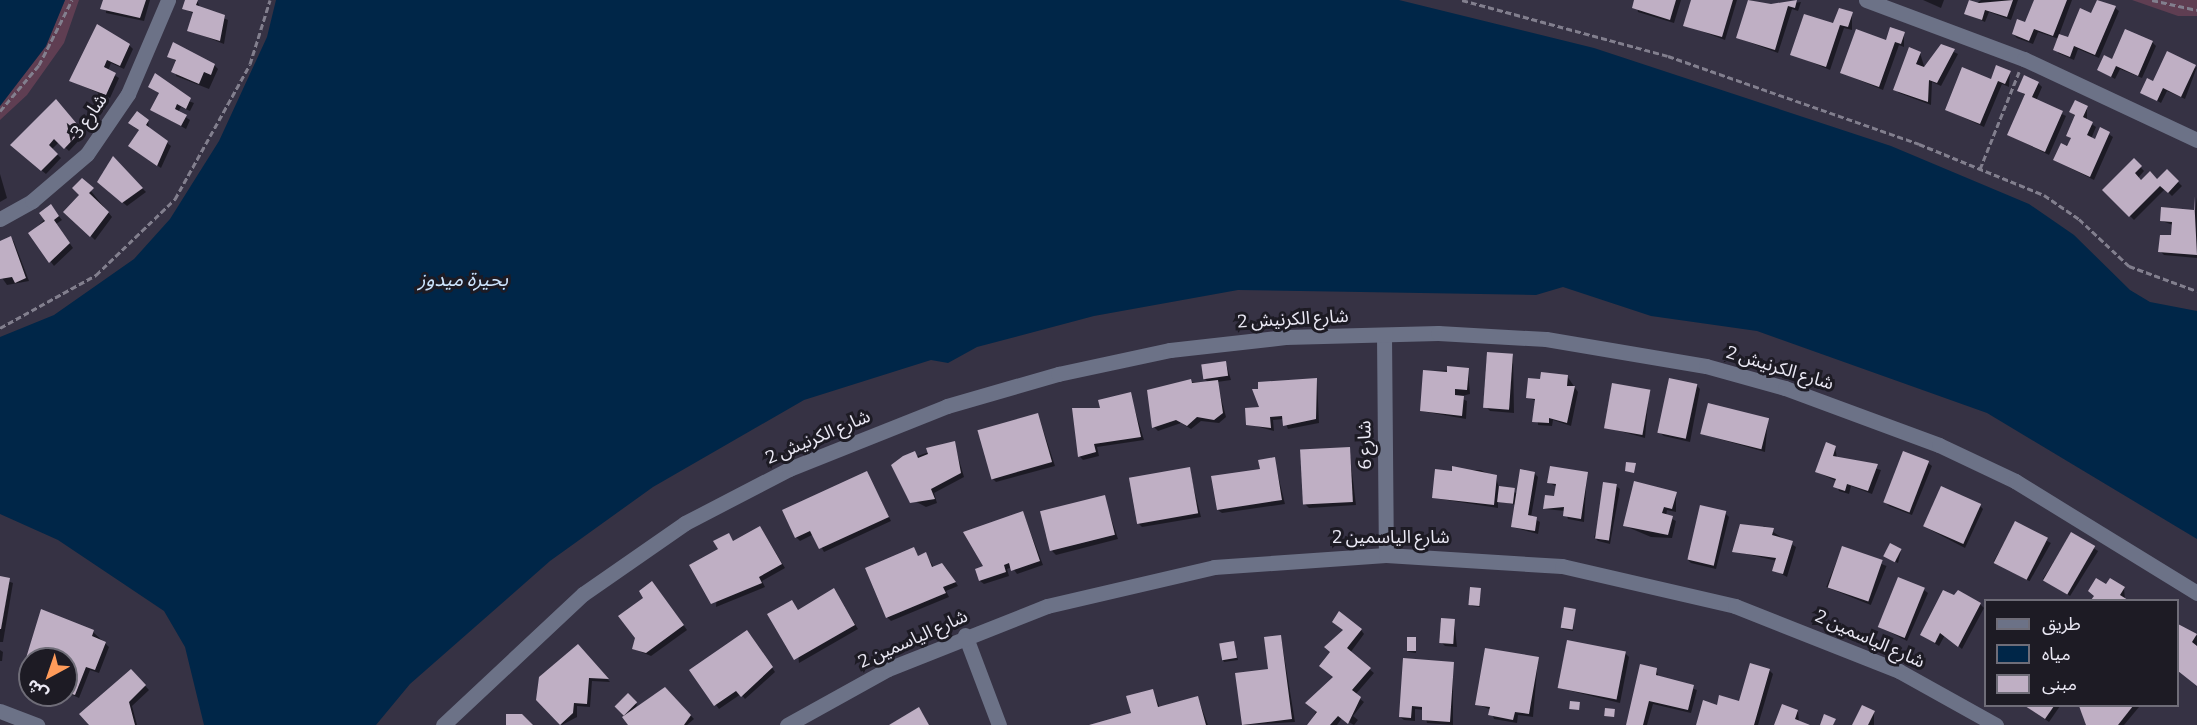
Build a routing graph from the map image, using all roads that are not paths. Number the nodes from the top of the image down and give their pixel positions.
1 (168, 0) edge
2 (1866, 0) edge
3 (2197, 140) edge
4 (0, 219) edge
5 (1384, 335) junction
6 (1386, 555) junction
7 (2197, 592) edge
8 (965, 635) junction
9 (0, 711) edge
10 (37, 725) edge
11 (444, 725) edge
12 (787, 725) edge
13 (999, 725) edge
14 (1996, 725) edge

1 - 4 street, شارع 3
2 - 3 street
5 - 6 street, شارع 6
5 - 7 street, شارع الكرنيش 2
5 - 11 street, شارع الكرنيش 2
6 - 8 street, شارع الياسمين 2
6 - 14 street, شارع الياسمين 2
8 - 12 street, شارع الياسمين 2
8 - 13 street
9 - 10 street

